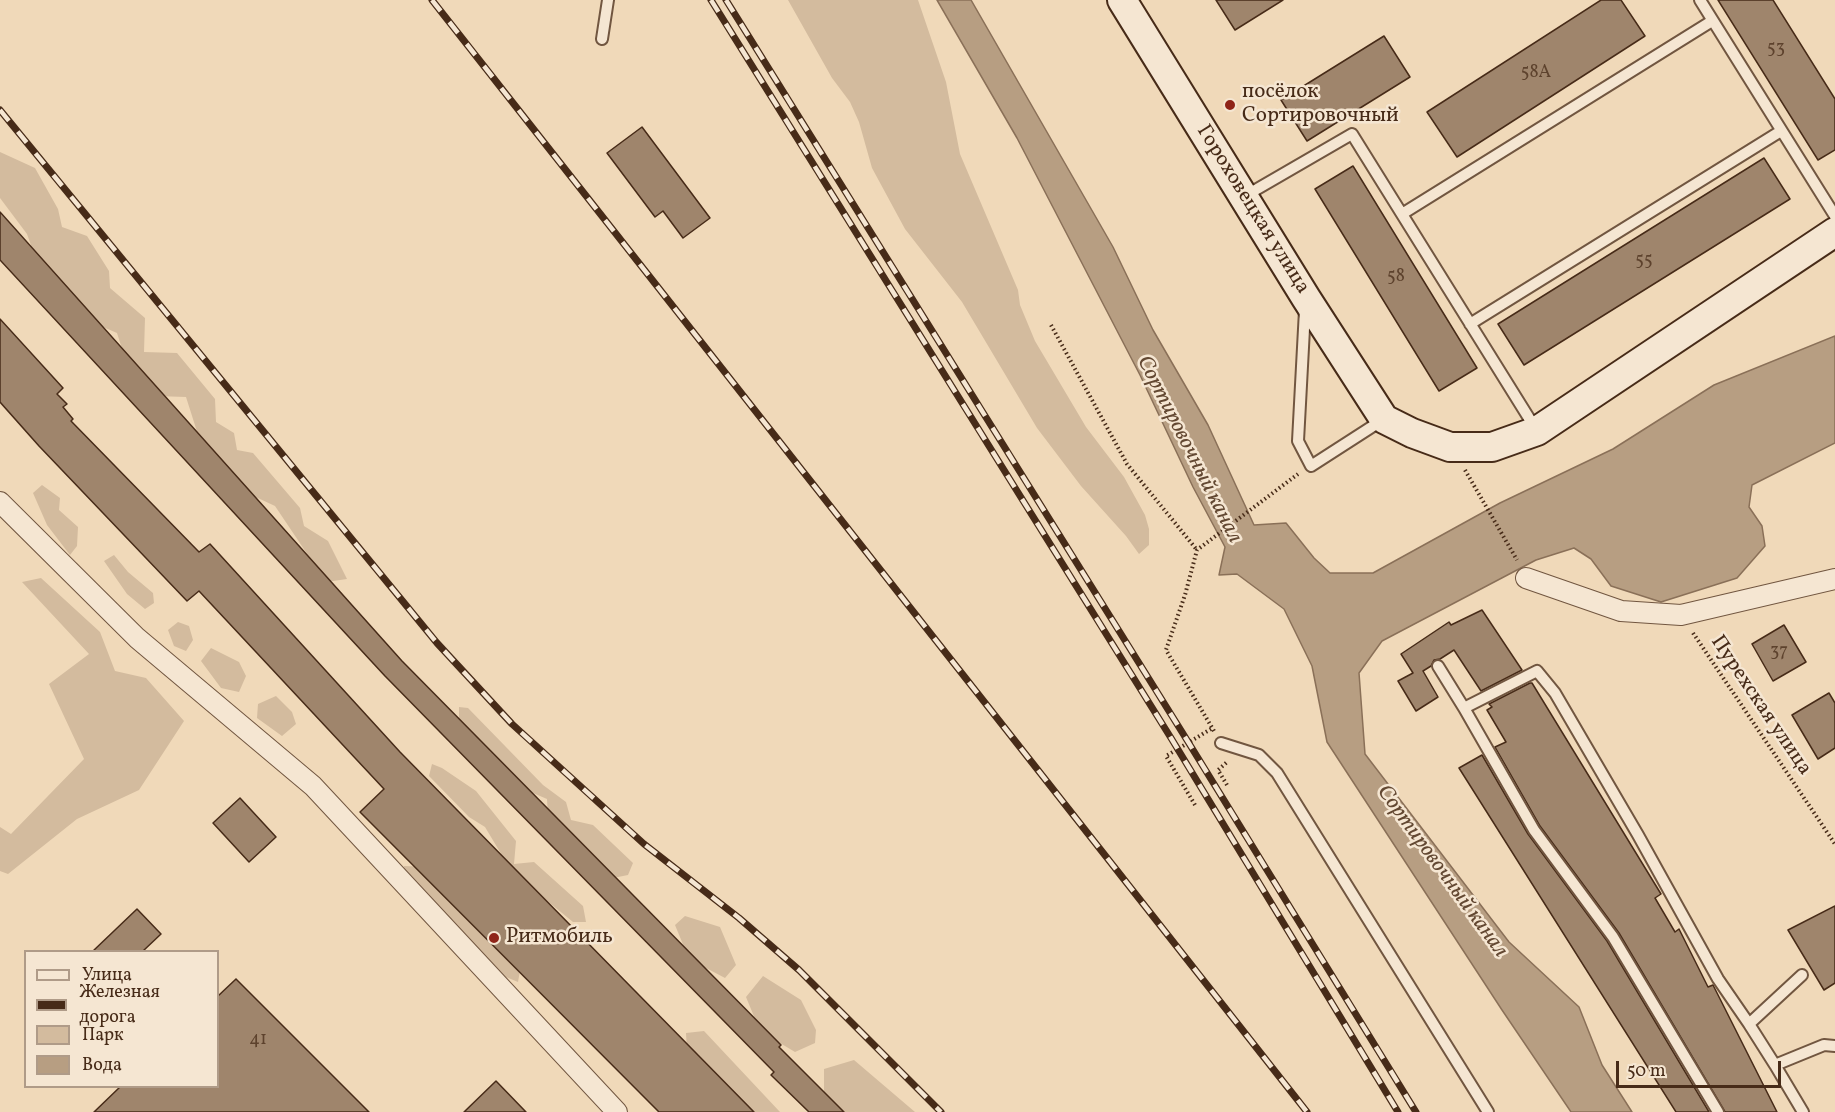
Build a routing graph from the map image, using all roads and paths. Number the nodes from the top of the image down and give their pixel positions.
1 (609, 0) edge
2 (1122, 0) edge
3 (1700, 0) edge
4 (1712, 21) junction
5 (602, 39) dead end
6 (1782, 131) junction
7 (1244, 197) junction
8 (1402, 214) junction
9 (1835, 216) edge
10 (1835, 232) edge
11 (1306, 298) junction
12 (1470, 324) junction
13 (1051, 325) dead end
14 (1384, 418) junction
15 (1537, 431) junction
16 (1284, 484) dead end
17 (1476, 487) dead end
18 (0, 502) edge
19 (1197, 550) junction
20 (1527, 578) joint
21 (1835, 579) edge
22 (1681, 615) junction
23 (1438, 666) dead end
24 (1464, 708) junction
25 (1212, 728) junction
26 (1221, 743) junction
27 (1227, 785) dead end
28 (1195, 804) dead end
29 (1835, 844) edge
30 (1802, 975) dead end
31 (1749, 1024) junction
32 (1835, 1046) edge
33 (1775, 1065) junction
34 (617, 1112) edge
35 (1488, 1112) edge
36 (1718, 1112) edge
37 (1803, 1112) edge

1 - 5 lane
2 - 7 street, Гороховецкая улица
3 - 4 lane
4 - 6 lane
4 - 8 lane
6 - 9 lane
6 - 12 lane
7 - 8 lane
7 - 11 street, Гороховецкая улица
8 - 12 lane
10 - 15 street
11 - 14 street, Гороховецкая улица
11 - 14 lane
12 - 15 lane
13 - 19 path
14 - 15 street
16 - 19 path
17 - 20 path
18 - 34 street
19 - 25 path
20 - 22 street
21 - 22 street
22 - 29 path, Пурехская улица
23 - 24 lane
24 - 31 lane
24 - 36 lane
25 - 26 path
25 - 28 path
26 - 27 path
26 - 35 lane
30 - 31 lane
31 - 33 lane
32 - 33 lane
33 - 37 lane

